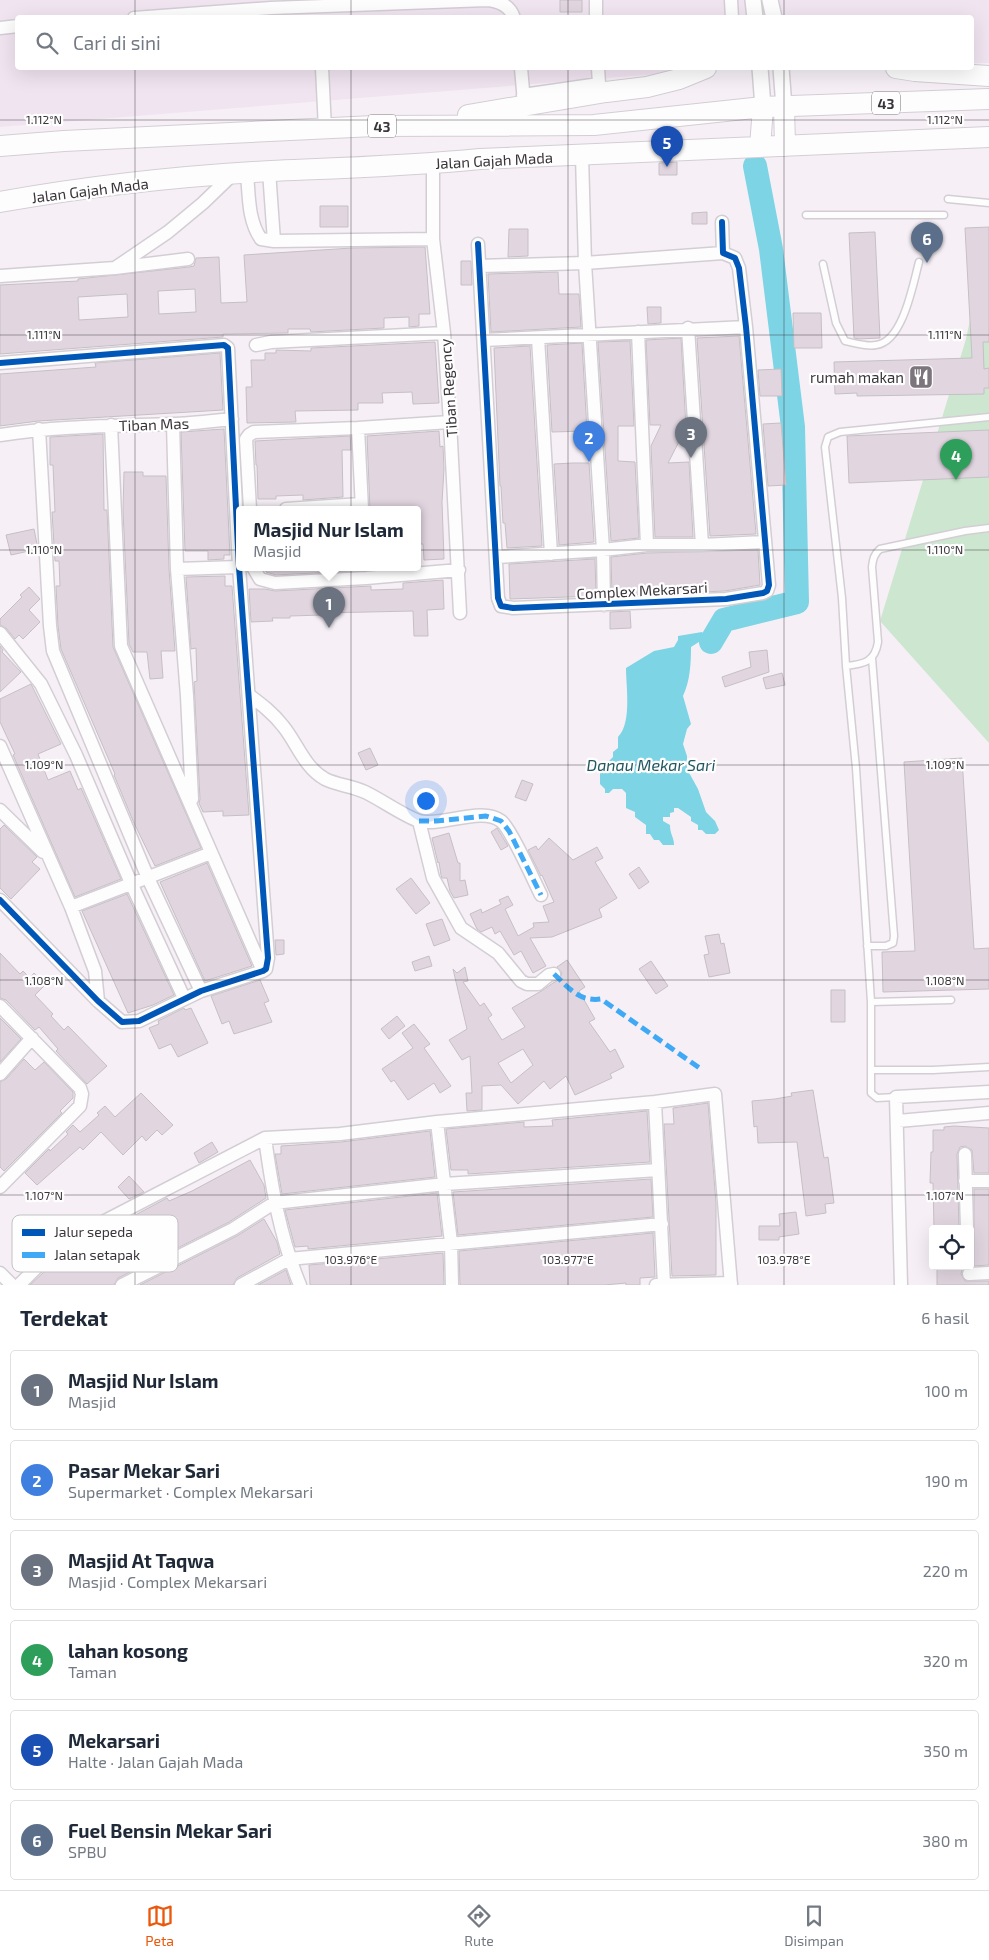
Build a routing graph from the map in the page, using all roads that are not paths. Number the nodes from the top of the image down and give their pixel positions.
1 (596, 0) edge
2 (731, 0) edge
3 (753, 0) edge
4 (770, 0) edge
5 (319, 12) edge
6 (175, 15) edge
7 (513, 15) edge
8 (596, 15) edge
9 (732, 15) edge
10 (755, 15) edge
11 (773, 15) edge
12 (15, 26) edge
13 (0, 28) edge
14 (322, 70) edge
15 (521, 70) edge
16 (598, 70) edge
17 (701, 70) edge
18 (760, 70) edge
19 (781, 70) edge
20 (909, 70) edge
21 (989, 76) edge
22 (989, 99) edge
23 (524, 100) junction
24 (784, 106) junction
25 (763, 107) junction
26 (374, 126) junction
27 (525, 126) junction
28 (325, 129) junction
29 (989, 136) edge
30 (0, 146) edge
31 (785, 146) junction
32 (760, 147) junction
33 (582, 156) junction
34 (432, 164) junction
35 (269, 172) junction
36 (239, 174) junction
37 (948, 199) dead end
38 (0, 202) edge
39 (989, 203) edge
40 (806, 215) dead end
41 (944, 215) dead end
42 (722, 222) dead end
43 (433, 239) junction
44 (274, 241) junction
45 (478, 244) dead end
46 (723, 253) junction
47 (188, 260) dead end
48 (919, 262) dead end
49 (585, 263) junction
50 (824, 264) dead end
51 (479, 266) junction
52 (114, 268) junction
53 (0, 276) edge
54 (746, 326) junction
55 (688, 328) junction
56 (638, 332) junction
57 (444, 333) junction
58 (589, 335) junction
59 (538, 338) junction
60 (484, 340) junction
61 (256, 345) dead end
62 (0, 364) edge
63 (989, 417) edge
64 (232, 420) junction
65 (450, 422) junction
66 (173, 424) junction
67 (112, 425) junction
68 (358, 428) junction
69 (39, 429) junction
70 (0, 435) edge
71 (236, 506) edge
72 (250, 506) edge
73 (361, 506) edge
74 (989, 528) edge
75 (765, 542) junction
76 (647, 545) junction
77 (702, 546) junction
78 (603, 550) junction
79 (551, 554) junction
80 (497, 557) junction
81 (236, 567) edge
82 (177, 569) junction
83 (458, 570) junction
84 (239, 571) edge
85 (255, 571) edge
86 (412, 571) edge
87 (421, 571) edge
88 (366, 572) edge
89 (604, 605) junction
90 (460, 613) dead end
91 (0, 633) edge
92 (872, 658) junction
93 (846, 666) junction
94 (249, 694) junction
95 (0, 746) edge
96 (192, 808) junction
97 (0, 810) edge
98 (419, 821) junction
99 (211, 853) junction
100 (48, 858) junction
101 (148, 878) junction
102 (130, 883) junction
103 (541, 895) dead end
104 (0, 900) edge
105 (72, 907) junction
106 (867, 946) junction
107 (264, 971) junction
108 (554, 974) dead end
109 (201, 991) junction
110 (184, 998) junction
111 (951, 1000) dead end
112 (98, 1001) junction
113 (871, 1002) junction
114 (0, 1006) edge
115 (32, 1038) junction
116 (989, 1067) edge
117 (872, 1070) junction
118 (0, 1074) edge
119 (989, 1092) edge
120 (896, 1097) junction
121 (655, 1102) junction
122 (989, 1114) edge
123 (898, 1121) junction
124 (437, 1122) junction
125 (264, 1138) junction
126 (965, 1154) dead end
127 (658, 1170) junction
128 (965, 1181) junction
129 (989, 1181) edge
130 (445, 1184) junction
131 (0, 1187) edge
132 (274, 1202) junction
133 (116, 1215) edge
134 (662, 1224) junction
135 (967, 1225) edge
136 (451, 1243) junction
137 (178, 1257) edge
138 (289, 1259) junction
139 (32, 1272) edge
140 (148, 1272) edge
141 (0, 1273) edge
142 (989, 1273) edge
143 (969, 1275) edge
144 (731, 1284) edge
145 (12, 1285) edge
146 (19, 1285) edge
147 (122, 1285) edge
148 (241, 1285) edge
149 (300, 1285) edge
150 (452, 1285) edge
151 (662, 1285) edge
152 (901, 1285) edge

1 - 8 street
2 - 9 street
3 - 10 street
4 - 11 street
5 - 6 street
5 - 7 street
12 - 13 street
14 - 28 street
15 - 23 street
16 - 23 street
17 - 23 highway
18 - 25 street
19 - 24 street
20 - 21 highway
22 - 24 highway, 43
23 - 26 highway
23 - 27 street
24 - 25 highway
24 - 31 highway
25 - 27 highway, 43
25 - 32 highway
26 - 27 highway, 43
26 - 28 highway, 43
28 - 30 highway, 43
29 - 31 highway, Jalan Gajah Mada
31 - 32 highway, Jalan Gajah Mada
32 - 33 highway, Jalan Gajah Mada
33 - 34 highway, Jalan Gajah Mada
33 - 49 street, Complex Mekarsari
34 - 35 highway, Jalan Gajah Mada
34 - 43 street, Tiban Regency
35 - 36 highway, Jalan Gajah Mada
35 - 44 street
36 - 38 highway, Jalan Gajah Mada
36 - 44 street
36 - 52 street
37 - 39 lane
40 - 41 lane
42 - 46 street
43 - 44 street
43 - 57 street, Tiban Regency
45 - 51 street, Complex Mekarsari
46 - 49 street
46 - 54 street, Complex Mekarsari
47 - 52 street
48 - 50 lane
49 - 51 street
49 - 58 street, Complex Mekarsari
51 - 60 street, Complex Mekarsari
52 - 53 street
54 - 55 street
54 - 75 street, Complex Mekarsari
55 - 56 street
55 - 77 street
56 - 58 street
56 - 76 street
57 - 61 street
57 - 65 street, Tiban Regency
58 - 59 street
58 - 78 street, Complex Mekarsari
59 - 60 street
59 - 79 street
60 - 80 street, Complex Mekarsari
62 - 64 street
63 - 93 lane
64 - 66 street, Tiban Mas
64 - 71 street
65 - 68 street
65 - 83 street, Tiban Regency
66 - 67 street, Tiban Mas
66 - 82 street
67 - 69 street, Tiban Mas
67 - 96 street
68 - 72 street
68 - 73 street
69 - 70 street, Tiban Mas
69 - 101 street
74 - 92 lane
75 - 77 street
75 - 89 street, Complex Mekarsari
76 - 77 street
76 - 78 street
78 - 79 street
78 - 89 street, Complex Mekarsari
79 - 80 street
80 - 89 street, Complex Mekarsari
81 - 82 street
82 - 96 street
83 - 87 street
83 - 90 street, Tiban Regency
84 - 94 street
85 - 88 street
86 - 88 street
91 - 102 street
92 - 93 lane
92 - 106 lane
93 - 106 lane
94 - 98 street
94 - 107 street
95 - 100 street
96 - 99 street
97 - 100 street
98 - 103 street
98 - 108 street
99 - 101 street
99 - 107 street
100 - 105 street
101 - 102 street
101 - 109 street
102 - 105 street
102 - 110 street
104 - 112 street
105 - 112 street
106 - 113 lane
107 - 109 street
109 - 110 street
110 - 112 street
111 - 113 lane
113 - 117 lane
114 - 115 street
115 - 118 street
115 - 131 street
116 - 117 lane
117 - 120 lane
119 - 120 street
120 - 123 street
121 - 124 street
121 - 127 street
121 - 144 street
122 - 123 street
123 - 152 street
124 - 125 street
124 - 130 street
125 - 132 street
125 - 133 street
126 - 128 street
127 - 130 street
127 - 134 street
128 - 129 street
128 - 135 street
130 - 132 street
130 - 136 street
132 - 137 street
132 - 138 street
134 - 136 street
134 - 151 street
136 - 138 street
136 - 150 street
138 - 148 street
138 - 149 street
139 - 146 street
140 - 147 street
141 - 145 street
142 - 143 street
144 - 151 street

